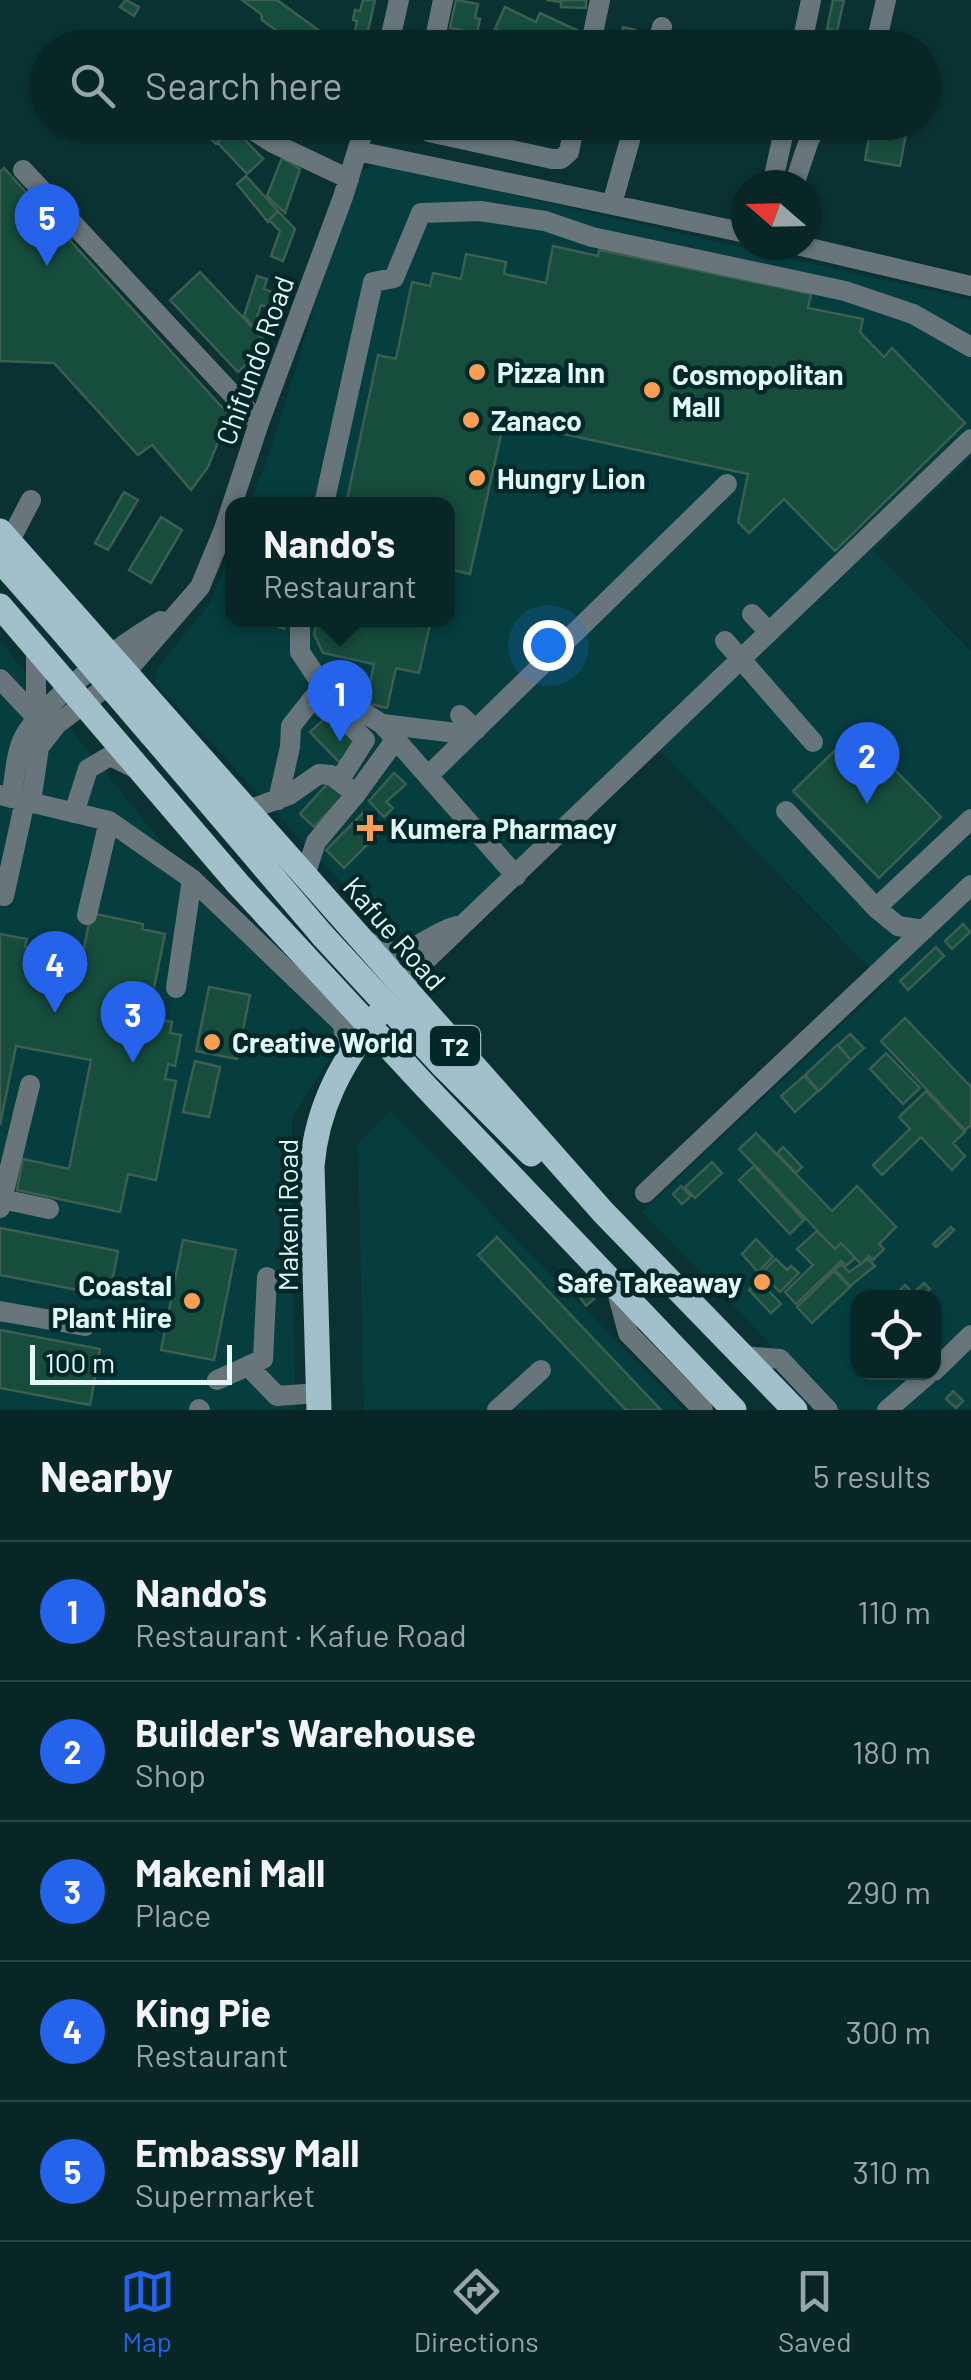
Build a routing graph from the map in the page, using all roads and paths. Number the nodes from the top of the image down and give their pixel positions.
1 (399, 0) edge
2 (443, 0) edge
3 (600, 0) edge
4 (811, 0) edge
5 (886, 0) edge
6 (392, 30) edge
7 (437, 30) edge
8 (594, 30) edge
9 (805, 30) edge
10 (879, 30) edge
11 (269, 140) edge
12 (360, 140) edge
13 (465, 140) edge
14 (571, 140) edge
15 (630, 140) edge
16 (782, 140) edge
17 (809, 140) edge
18 (357, 151) junction
19 (23, 170) dead end
20 (775, 170) edge
21 (799, 170) edge
22 (349, 178) junction
23 (612, 204) junction
24 (731, 231) edge
25 (821, 250) edge
26 (971, 286) edge
27 (971, 347) edge
28 (259, 422) junction
29 (971, 439) edge
30 (727, 484) dead end
31 (234, 497) edge
32 (326, 497) edge
33 (225, 523) edge
34 (2, 539) edge
35 (0, 581) edge
36 (0, 606) edge
37 (752, 614) dead end
38 (300, 627) edge
39 (770, 632) junction
40 (726, 641) dead end
41 (53, 643) junction
42 (742, 658) junction
43 (705, 662) dead end
44 (118, 663) junction
45 (722, 678) junction
46 (0, 679) edge
47 (681, 686) dead end
48 (77, 695) junction
49 (696, 702) junction
50 (36, 717) junction
51 (390, 732) junction
52 (461, 739) junction
53 (813, 742) dead end
54 (143, 772) junction
55 (430, 775) junction
56 (339, 781) junction
57 (356, 794) junction
58 (17, 799) edge
59 (278, 800) junction
60 (248, 810) junction
61 (786, 811) dead end
62 (74, 813) junction
63 (109, 820) junction
64 (971, 820) edge
65 (305, 876) junction
66 (516, 876) junction
67 (192, 880) junction
68 (971, 885) edge
69 (4, 896) dead end
70 (876, 908) junction
71 (87, 915) dead end
72 (465, 924) junction
73 (353, 930) junction
74 (924, 930) junction
75 (429, 958) junction
76 (401, 984) junction
77 (176, 988) dead end
78 (361, 1017) junction
79 (434, 1022) junction
80 (401, 1060) junction
81 (346, 1064) junction
82 (437, 1072) junction
83 (30, 1085) dead end
84 (645, 1193) dead end
85 (1, 1204) edge
86 (49, 1209) dead end
87 (267, 1278) dead end
88 (615, 1284) junction
89 (0, 1311) edge
90 (85, 1326) dead end
91 (971, 1335) edge
92 (744, 1356) junction
93 (941, 1363) edge
94 (248, 1366) junction
95 (541, 1370) dead end
96 (217, 1380) dead end
97 (923, 1380) edge
98 (318, 1402) edge
99 (497, 1410) edge
100 (703, 1410) edge
101 (734, 1410) edge
102 (749, 1410) edge
103 (777, 1410) edge
104 (795, 1410) edge
105 (828, 1410) edge
106 (887, 1410) edge

1 - 6 street
2 - 7 street
3 - 8 street
4 - 9 street
5 - 10 street
11 - 22 street
12 - 18 street, Chifundo Road
13 - 14 street
15 - 23 street
16 - 20 street
17 - 21 street
18 - 22 street, Chifundo Road
18 - 23 street
19 - 28 street
22 - 28 street, Chifundo Road
23 - 24 street
25 - 26 street
27 - 32 street
28 - 31 street, Chifundo Road
29 - 39 street
30 - 52 street
33 - 44 street, Chifundo Road
34 - 41 main road, Kafue Road / T2
34 - 44 main road, Kafue Road / T2
35 - 41 main road, Kafue Road / T2
36 - 41 main road, Kafue Road / T2
37 - 39 street
38 - 51 street
39 - 42 street
40 - 42 street
41 - 48 main road, Kafue Road / T2
41 - 50 street
41 - 82 main road, Kafue Road / T2, bridge
42 - 45 street
42 - 53 street
43 - 45 street
44 - 48 street, Chifundo Road
44 - 60 main road, Kafue Road / T2
45 - 49 street
46 - 50 street
47 - 49 street
48 - 50 street
48 - 54 main road, Kafue Road / T2
48 - 58 street
49 - 66 street
50 - 58 street
51 - 52 street
51 - 55 street
51 - 57 street
52 - 55 street
54 - 62 street
54 - 78 main road, Kafue Road / T2
55 - 66 street
56 - 57 street
56 - 59 street
56 - 59 street
57 - 65 street
58 - 62 street
58 - 69 street
59 - 60 street
60 - 65 main road, Kafue Road / T2
61 - 70 street
62 - 63 street
63 - 67 street
63 - 71 street
64 - 70 street
65 - 73 main road, Kafue Road / T2
66 - 72 street
67 - 77 street
67 - 81 street
68 - 74 street
70 - 74 street
72 - 73 street
72 - 75 street
73 - 76 main road, Kafue Road / T2
74 - 84 street
75 - 76 street
75 - 79 street
76 - 78 main road, Makeni Road
76 - 79 main road, Kafue Road / T2
78 - 80 main road, Kafue Road / T2
78 - 81 main road, Makeni Road
79 - 92 main road, Kafue Road / T2
80 - 81 main road
80 - 88 main road, Kafue Road / T2
81 - 98 main road, Makeni Road
82 - 102 main road, Kafue Road / T2
82 - 103 main road, Kafue Road / T2
83 - 85 street
85 - 86 street
87 - 94 street
88 - 100 street
88 - 101 main road, Kafue Road / T2
89 - 90 street
91 - 93 street
92 - 104 main road, Kafue Road / T2
92 - 105 street
94 - 96 street
94 - 98 street
95 - 99 street
97 - 106 street

